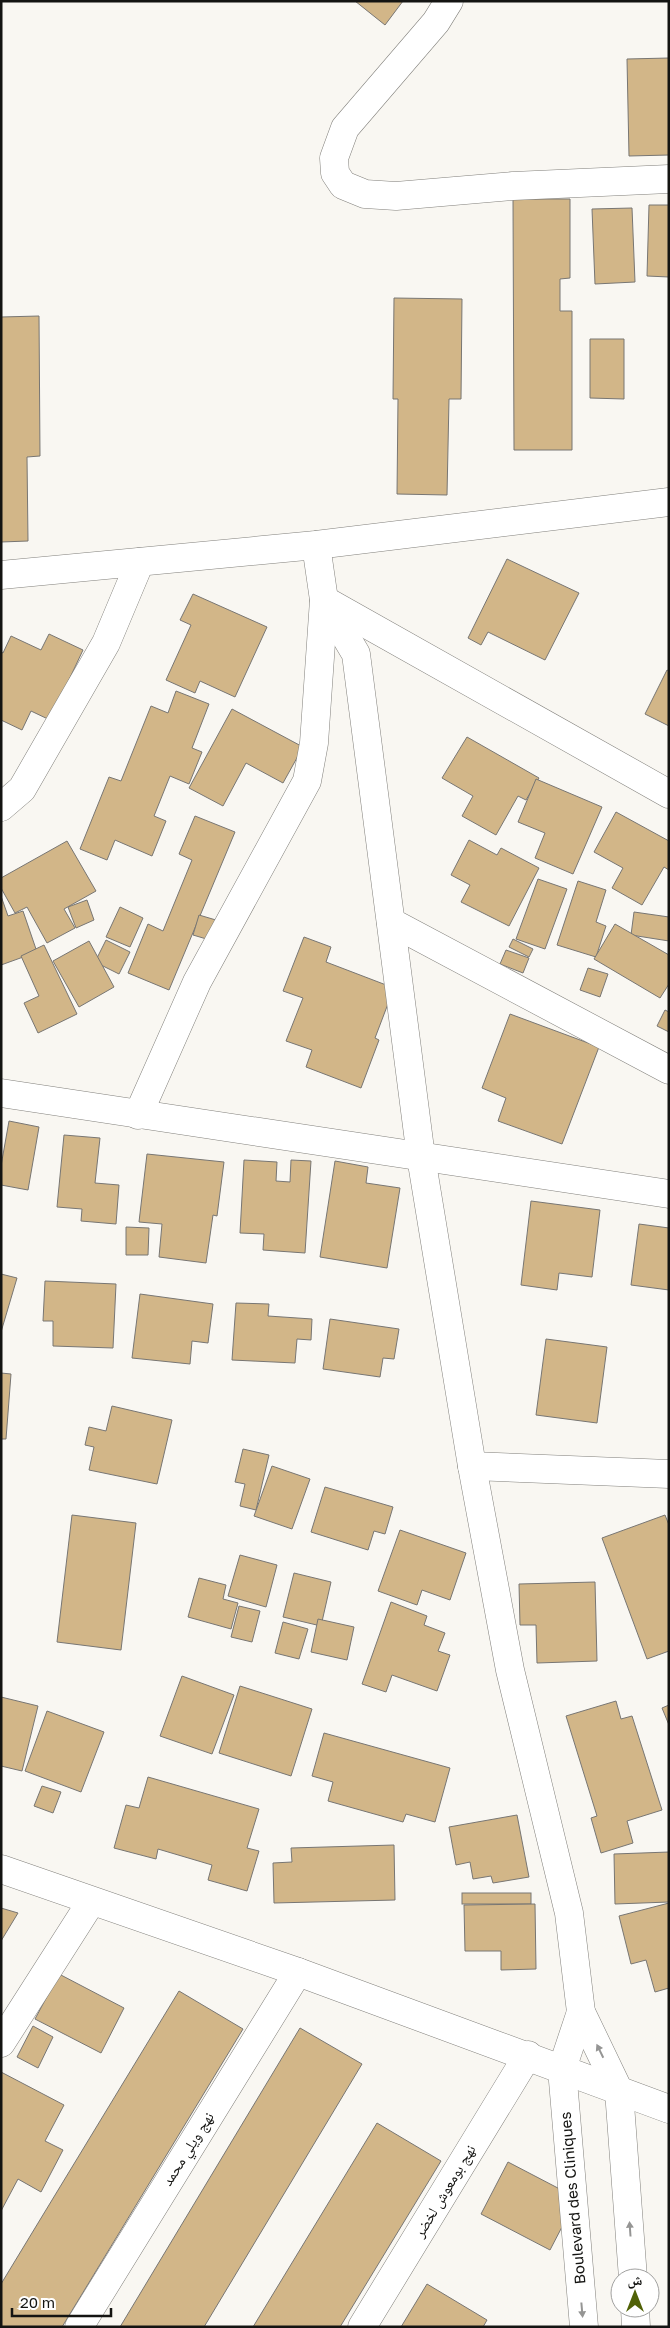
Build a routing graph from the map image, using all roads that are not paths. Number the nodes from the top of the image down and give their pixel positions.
1 (450, 1) edge
2 (669, 178) edge
3 (669, 502) edge
4 (316, 545) junction
5 (140, 562) junction
6 (1, 575) edge
7 (324, 600) junction
8 (669, 794) edge
9 (1, 807) edge
10 (391, 922) junction
11 (669, 1070) edge
12 (1, 1093) edge
13 (138, 1115) junction
14 (421, 1157) junction
15 (669, 1194) edge
16 (472, 1466) junction
17 (669, 1474) edge
18 (1, 1869) edge
19 (91, 1902) junction
20 (298, 1972) junction
21 (581, 2012) junction
22 (1, 2043) edge
23 (528, 2056) junction
24 (562, 2069) junction
25 (619, 2091) junction
26 (669, 2109) edge
27 (632, 2268) edge
28 (79, 2327) edge
29 (362, 2327) edge
30 (584, 2327) edge

1 - 2 street
3 - 4 street
4 - 5 street
4 - 7 street
5 - 6 street
5 - 9 street
7 - 8 street
7 - 10 street
7 - 13 street
10 - 11 street
10 - 14 street
12 - 13 street
13 - 14 street
14 - 15 street
14 - 16 street
16 - 17 street
16 - 21 street
18 - 19 street
19 - 20 street
19 - 22 street
20 - 23 street
20 - 28 street, نهج ويلي محمد
21 - 24 street
25 -> 21 street
23 - 24 street
23 - 29 street, نهج بومعوش لخضر
24 - 25 street
24 -> 30 street, Boulevard des Cliniques
25 - 26 street
27 -> 25 street

